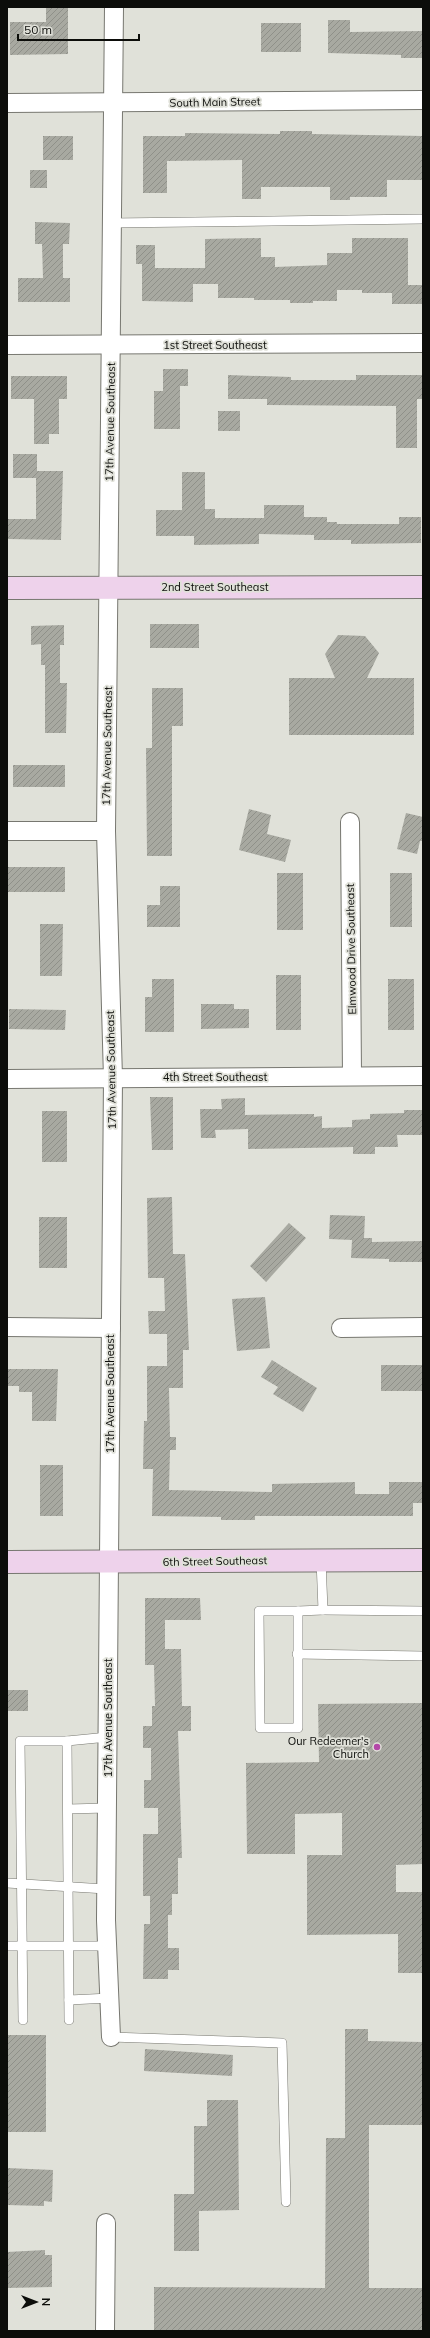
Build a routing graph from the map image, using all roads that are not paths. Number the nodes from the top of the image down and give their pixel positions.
1 (114, 7) edge
2 (423, 100) edge
3 (7, 103) edge
4 (114, 103) junction
5 (423, 219) edge
6 (111, 222) junction
7 (423, 343) edge
8 (7, 345) edge
9 (112, 345) junction
10 (108, 587) junction
11 (423, 587) edge
12 (7, 588) edge
13 (350, 822) dead end
14 (7, 831) edge
15 (106, 831) junction
16 (352, 1076) junction
17 (423, 1076) edge
18 (113, 1078) junction
19 (7, 1079) edge
20 (7, 1327) edge
21 (111, 1328) junction
22 (341, 1328) dead end
23 (423, 1328) edge
24 (321, 1560) junction
25 (423, 1560) edge
26 (7, 1562) edge
27 (109, 1562) junction
28 (323, 1610) junction
29 (298, 1611) junction
30 (423, 1611) edge
31 (298, 1654) junction
32 (423, 1656) edge
33 (108, 1737) junction
34 (67, 1741) junction
35 (107, 1808) junction
36 (68, 1809) junction
37 (7, 1883) edge
38 (22, 1884) junction
39 (69, 1887) junction
40 (106, 1889) junction
41 (22, 1945) junction
42 (7, 1946) edge
43 (69, 1946) junction
44 (107, 1946) junction
45 (110, 1998) junction
46 (69, 2000) junction
47 (23, 2020) dead end
48 (69, 2020) dead end
49 (111, 2037) joint
50 (286, 2202) dead end
51 (106, 2223) dead end
52 (105, 2331) edge

1 - 4 street, 17th Avenue Southeast
2 - 4 street, South Main Street
3 - 4 street, South Main Street
4 - 6 street, 17th Avenue Southeast
5 - 6 lane
6 - 9 street, 17th Avenue Southeast
7 - 9 street, 1st Street Southeast
8 - 9 street, 1st Street Southeast
9 - 10 street, 17th Avenue Southeast
10 - 11 street, 2nd Street Southeast
10 - 12 street, 2nd Street Southeast
10 - 15 street, 17th Avenue Southeast
13 - 16 street, Elmwood Drive Southeast
14 - 15 street
15 - 18 street, 17th Avenue Southeast
16 - 17 street, 4th Street Southeast
16 - 18 street, 4th Street Southeast
18 - 19 street, 4th Street Southeast
18 - 21 street, 17th Avenue Southeast
20 - 21 street
21 - 27 street, 17th Avenue Southeast
22 - 23 street
24 - 25 street, 6th Street Southeast
24 - 27 street, 6th Street Southeast
24 - 28 lane
26 - 27 street, 6th Street Southeast
27 - 33 street, 17th Avenue Southeast
28 - 29 lane
28 - 30 lane
29 - 31 lane
29 - 31 lane
31 - 32 lane
33 - 34 lane
33 - 35 street, 17th Avenue Southeast
34 - 36 lane
34 - 38 lane
35 - 36 lane
35 - 40 street, 17th Avenue Southeast
36 - 39 lane
37 - 38 lane
38 - 39 lane
38 - 41 lane
39 - 40 lane
39 - 43 lane
40 - 44 street, 17th Avenue Southeast
41 - 42 lane
41 - 43 lane
41 - 47 lane
43 - 44 lane
43 - 46 lane
44 - 45 street, 17th Avenue Southeast
45 - 46 lane
45 - 49 street, 17th Avenue Southeast
46 - 48 lane
49 - 50 lane
51 - 52 street

